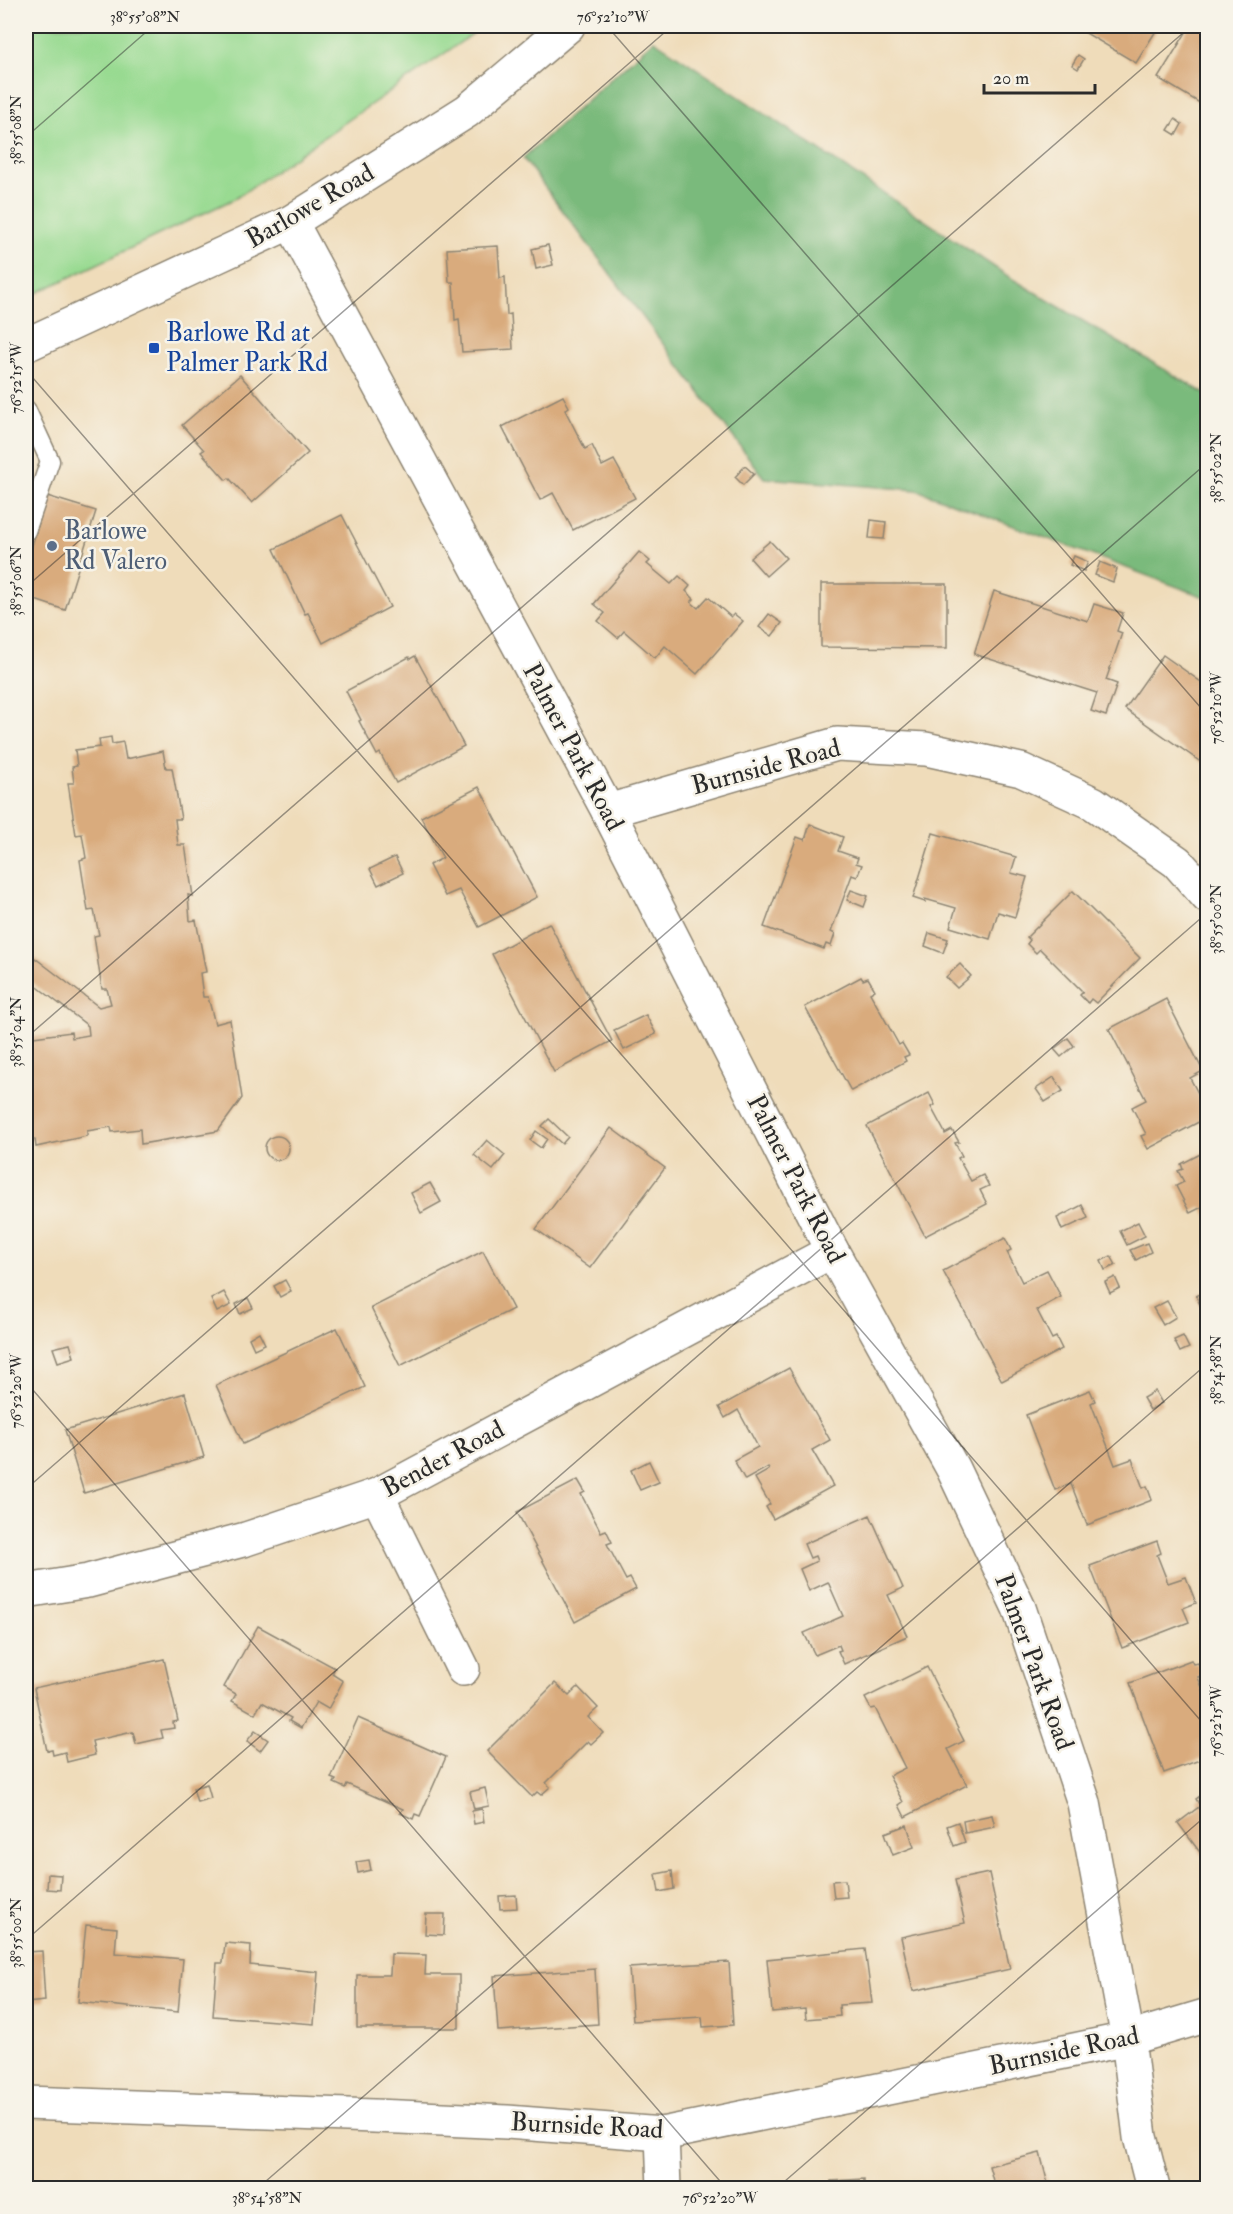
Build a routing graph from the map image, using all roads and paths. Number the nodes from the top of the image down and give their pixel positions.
1 (568, 26) edge
2 (291, 222) junction
3 (26, 345) edge
4 (26, 409) edge
5 (33, 444) edge
6 (33, 491) edge
7 (26, 531) edge
8 (608, 812) junction
9 (1208, 897) edge
10 (832, 1251) junction
11 (377, 1495) junction
12 (26, 1592) edge
13 (463, 1669) dead end
14 (1208, 2015) edge
15 (1128, 2039) junction
16 (26, 2103) edge
17 (662, 2134) junction
18 (664, 2188) edge
19 (1154, 2188) edge

1 - 2 street, Barlowe Road
2 - 3 street, Barlowe Road
2 - 8 street, Palmer Park Road
4 - 5 lane
5 - 6 lane
6 - 7 lane
8 - 9 street, Burnside Road
8 - 10 street, Palmer Park Road
10 - 11 street, Bender Road
10 - 15 street, Palmer Park Road
11 - 12 street, Bender Road
11 - 13 street
14 - 15 street, Burnside Road
15 - 17 street, Burnside Road
15 - 19 street, Palmer Park Road
16 - 17 street, Burnside Road
17 - 18 street

